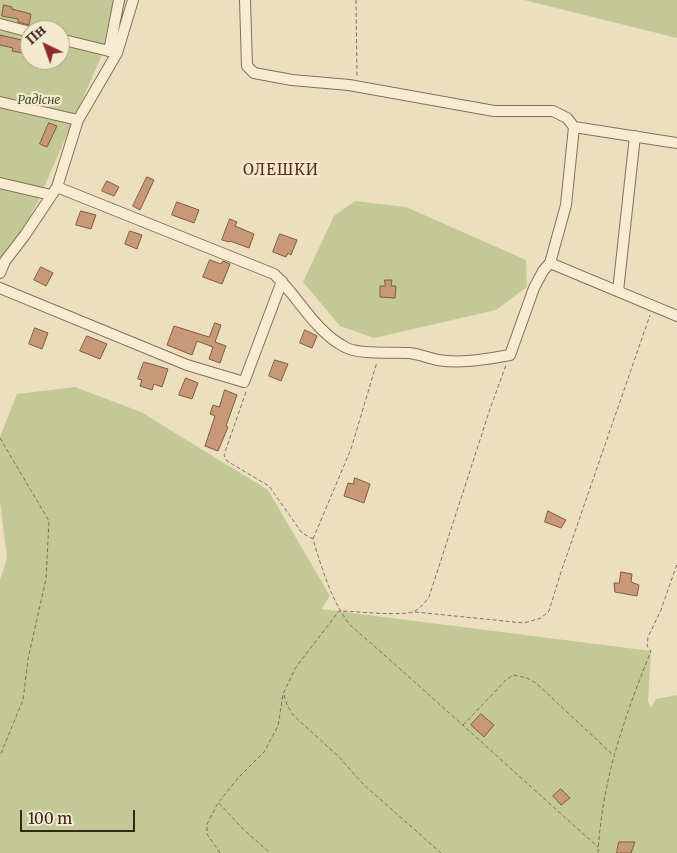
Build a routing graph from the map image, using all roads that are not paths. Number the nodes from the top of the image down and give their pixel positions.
1 (119, 0) edge
2 (133, 0) edge
3 (245, 0) edge
4 (0, 24) edge
5 (20, 29) edge
6 (70, 41) edge
7 (113, 52) junction
8 (0, 102) edge
9 (78, 120) junction
10 (574, 127) junction
11 (635, 136) junction
12 (677, 143) edge
13 (0, 182) edge
14 (54, 191) junction
15 (550, 263) junction
16 (0, 273) edge
17 (282, 281) junction
18 (0, 288) edge
19 (618, 291) junction
20 (677, 316) edge

1 - 7 street
2 - 7 street
3 - 10 street
4 - 5 street
6 - 7 street
7 - 9 street
8 - 9 street
9 - 14 street
10 - 11 street
10 - 15 street
11 - 12 street
11 - 19 street
13 - 14 street
14 - 16 street
14 - 17 street
15 - 17 street
15 - 19 street
17 - 18 street
19 - 20 street

